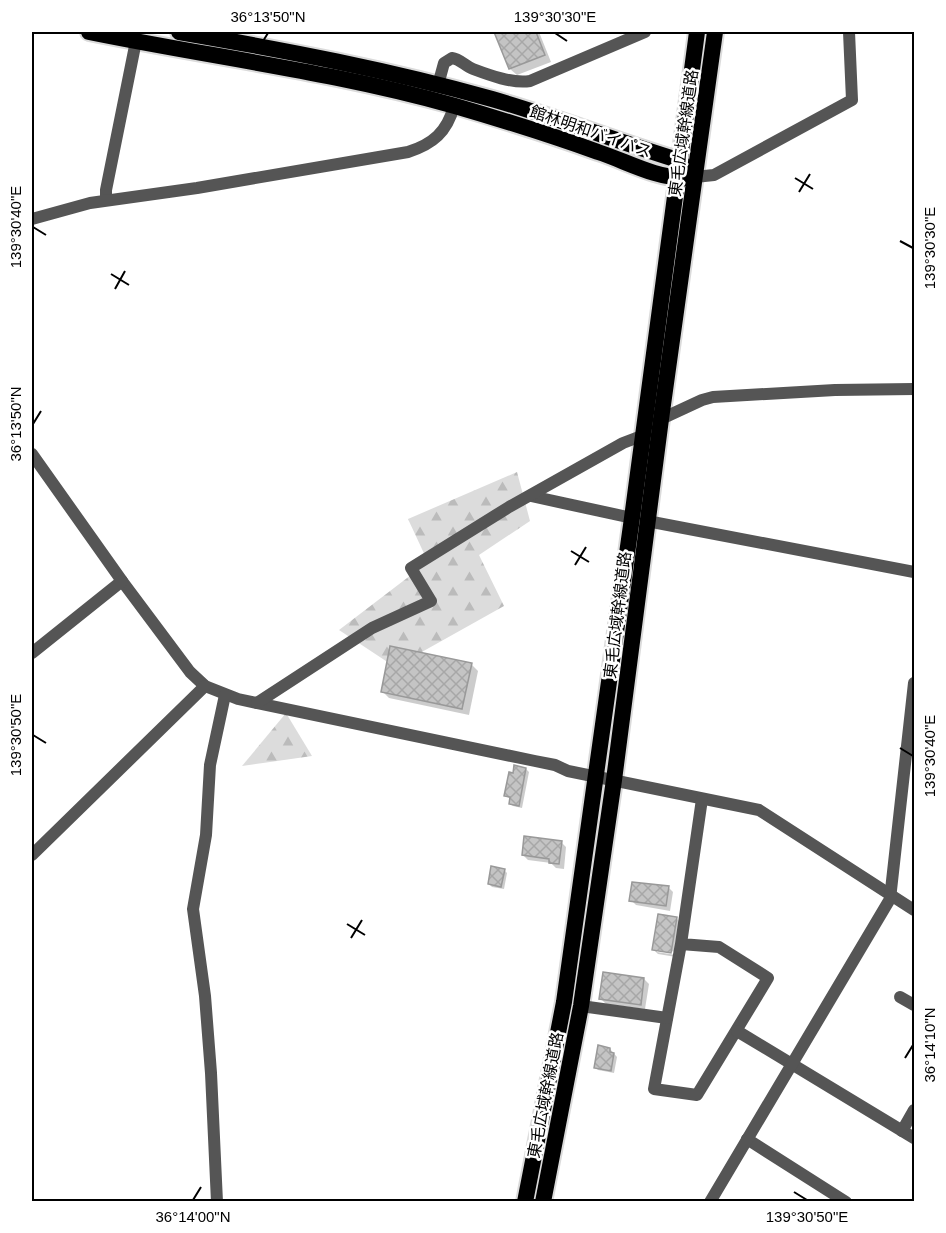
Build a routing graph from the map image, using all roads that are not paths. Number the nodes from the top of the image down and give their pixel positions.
1 (89, 32) edge
2 (179, 32) edge
3 (645, 32) edge
4 (696, 32) edge
5 (715, 32) edge
6 (849, 32) edge
7 (136, 41) junction
8 (438, 85) junction
9 (454, 106) junction
10 (678, 160) junction
11 (695, 177) junction
12 (676, 178) junction
13 (106, 200) junction
14 (32, 219) edge
15 (915, 389) edge
16 (661, 418) junction
17 (644, 435) junction
18 (32, 454) edge
19 (531, 496) junction
20 (640, 520) junction
21 (915, 572) edge
22 (122, 581) junction
23 (32, 653) edge
24 (915, 683) edge
25 (205, 686) junction
26 (225, 695) junction
27 (257, 703) junction
28 (912, 723) edge
29 (595, 777) junction
30 (614, 780) junction
31 (702, 799) junction
32 (32, 855) edge
33 (891, 895) junction
34 (915, 910) edge
35 (681, 944) junction
36 (900, 997) dead end
37 (915, 1005) edge
38 (581, 1006) junction
39 (667, 1018) junction
40 (737, 1031) junction
41 (791, 1063) junction
42 (915, 1110) edge
43 (902, 1131) junction
44 (915, 1138) edge
45 (747, 1139) junction
46 (217, 1202) edge
47 (525, 1202) edge
48 (543, 1202) edge
49 (710, 1202) edge
50 (846, 1202) edge

1 - 7 highway, 館林明和バイパス
2 - 8 highway, 館林明和バイパス
3 - 8 street
4 - 10 highway, 東毛広域幹線道路
5 - 11 highway, 東毛広域幹線道路
6 - 11 street
7 - 9 highway, 館林明和バイパス
7 - 13 street
8 - 10 highway, 館林明和バイパス
9 - 12 highway, 館林明和バイパス
9 - 13 street
10 - 11 highway, 館林明和バイパス
10 - 12 highway, 東毛広域幹線道路
11 - 12 highway, 館林明和バイパス
11 - 16 highway, 東毛広域幹線道路
12 - 17 highway, 東毛広域幹線道路
13 - 14 street
15 - 16 street
16 - 20 highway, 東毛広域幹線道路
17 - 19 street
17 - 20 highway, 東毛広域幹線道路
18 - 22 street
19 - 20 street
19 - 27 street
20 - 21 street
20 - 29 highway, 東毛広域幹線道路
20 - 30 highway, 東毛広域幹線道路
22 - 23 street
22 - 25 street
24 - 28 street
25 - 26 street
25 - 32 street
26 - 27 street
26 - 46 street
27 - 29 street
28 - 33 street
29 - 30 street
29 - 47 highway, 東毛広域幹線道路
30 - 31 street
30 - 38 highway, 東毛広域幹線道路
31 - 33 street
31 - 35 street
33 - 34 street
33 - 41 street
35 - 39 street
35 - 40 street
36 - 37 street
38 - 39 street
38 - 48 highway, 東毛広域幹線道路
39 - 40 street
40 - 41 street
41 - 43 street
41 - 45 street
42 - 43 street
43 - 44 street
45 - 49 street
45 - 50 street

